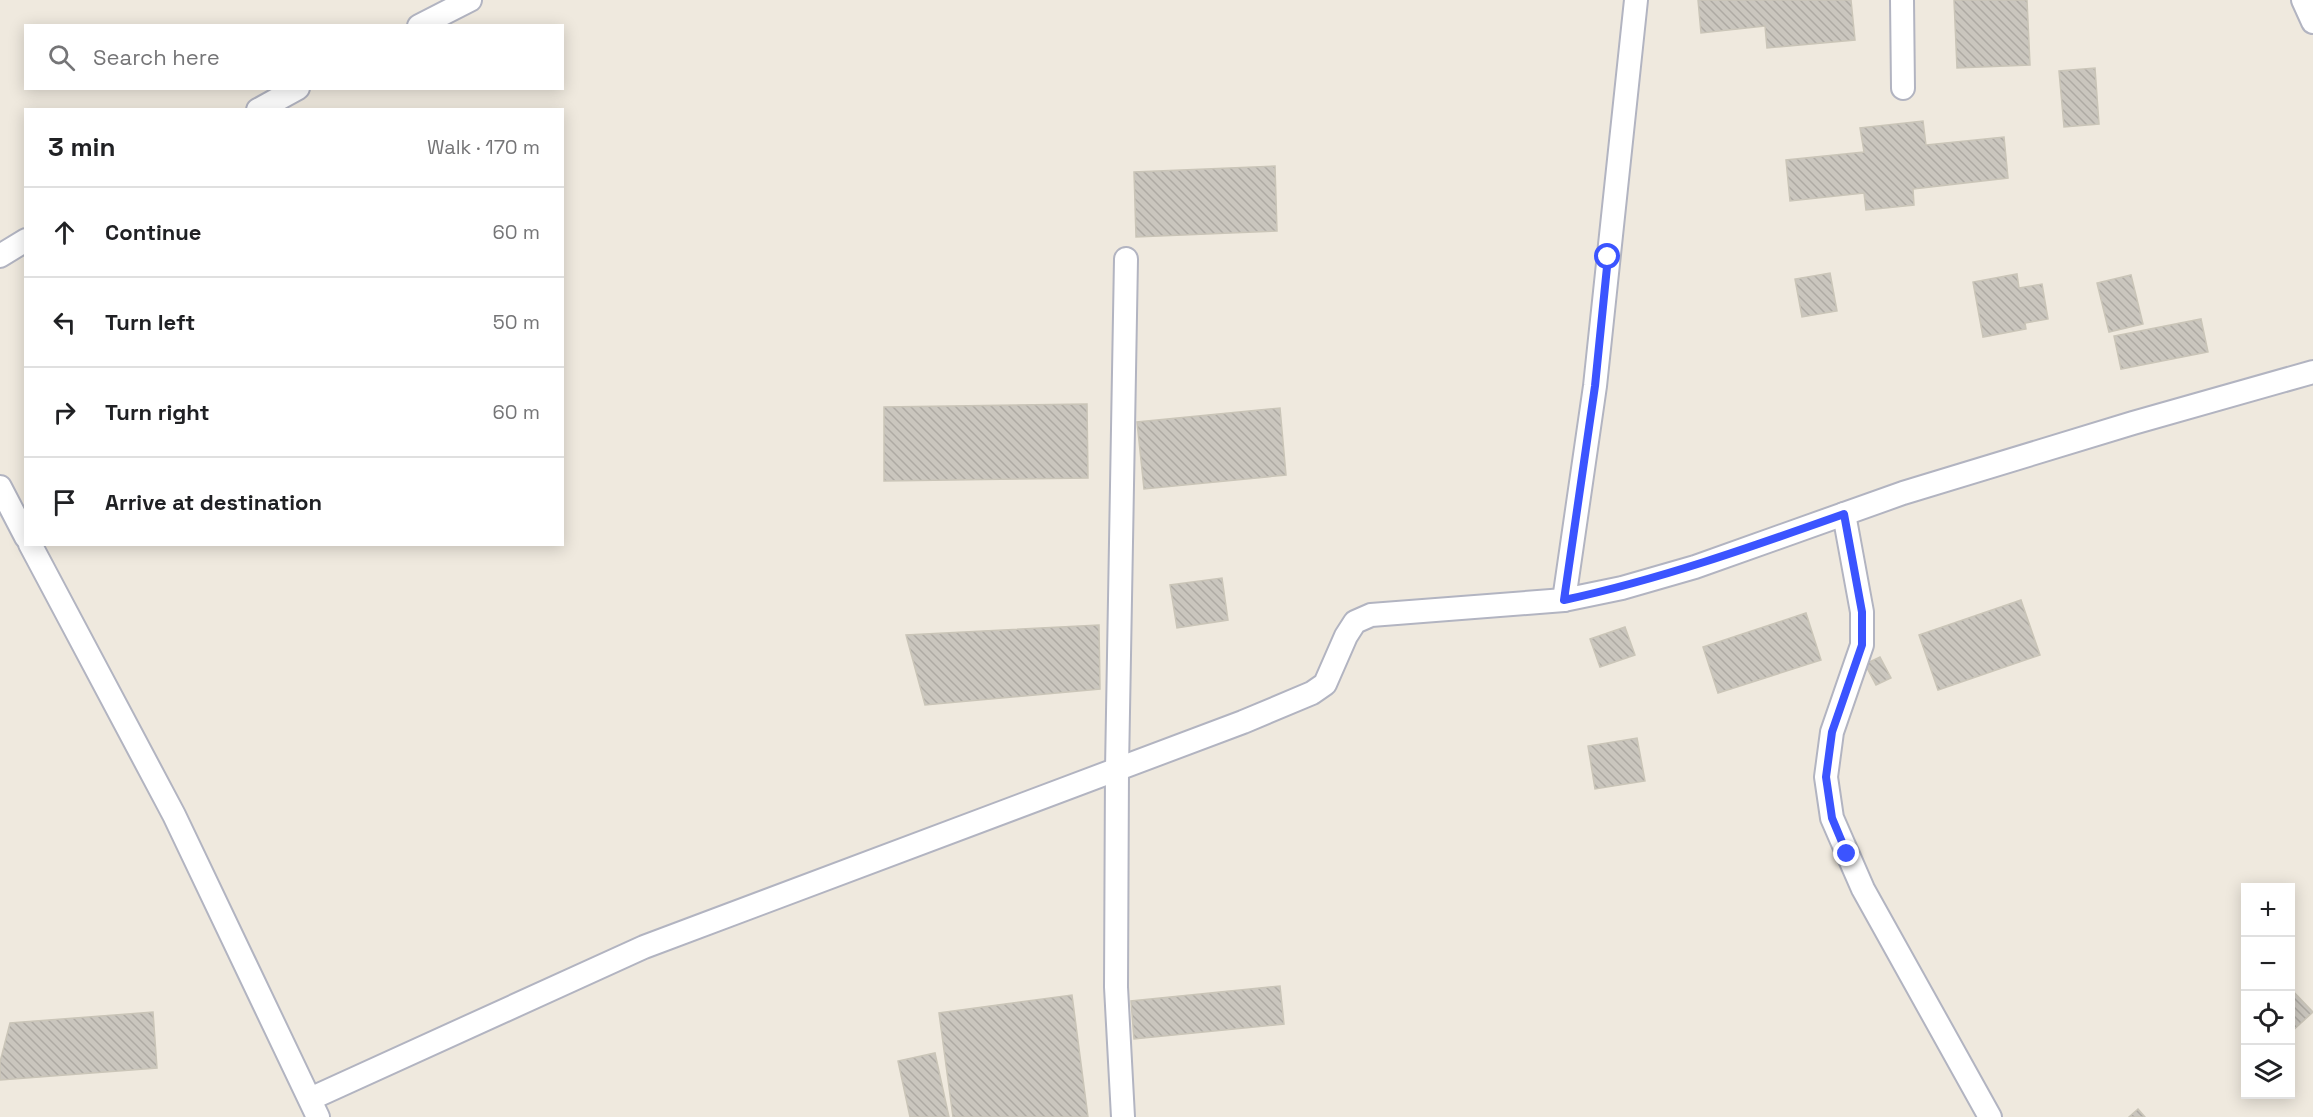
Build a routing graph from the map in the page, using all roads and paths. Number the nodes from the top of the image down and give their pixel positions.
1 (470, 0) edge
2 (1636, 0) edge
3 (1902, 0) edge
4 (2303, 0) edge
5 (2313, 22) edge
6 (423, 24) edge
7 (1903, 88) dead end
8 (294, 90) edge
9 (262, 108) edge
10 (24, 241) edge
11 (0, 256) edge
12 (1126, 259) dead end
13 (2313, 372) edge
14 (0, 487) edge
15 (1844, 514) junction
16 (24, 533) edge
17 (31, 546) edge
18 (1564, 600) junction
19 (1118, 769) junction
20 (314, 1108) edge
21 (1123, 1117) edge
22 (1990, 1117) edge

1 - 6 lane
2 - 18 lane
3 - 7 lane
4 - 5 lane
8 - 9 lane
10 - 11 lane
12 - 19 lane
13 - 15 lane
14 - 16 lane
15 - 18 lane
15 - 22 lane
17 - 20 lane
18 - 19 lane
19 - 20 lane
19 - 21 lane

